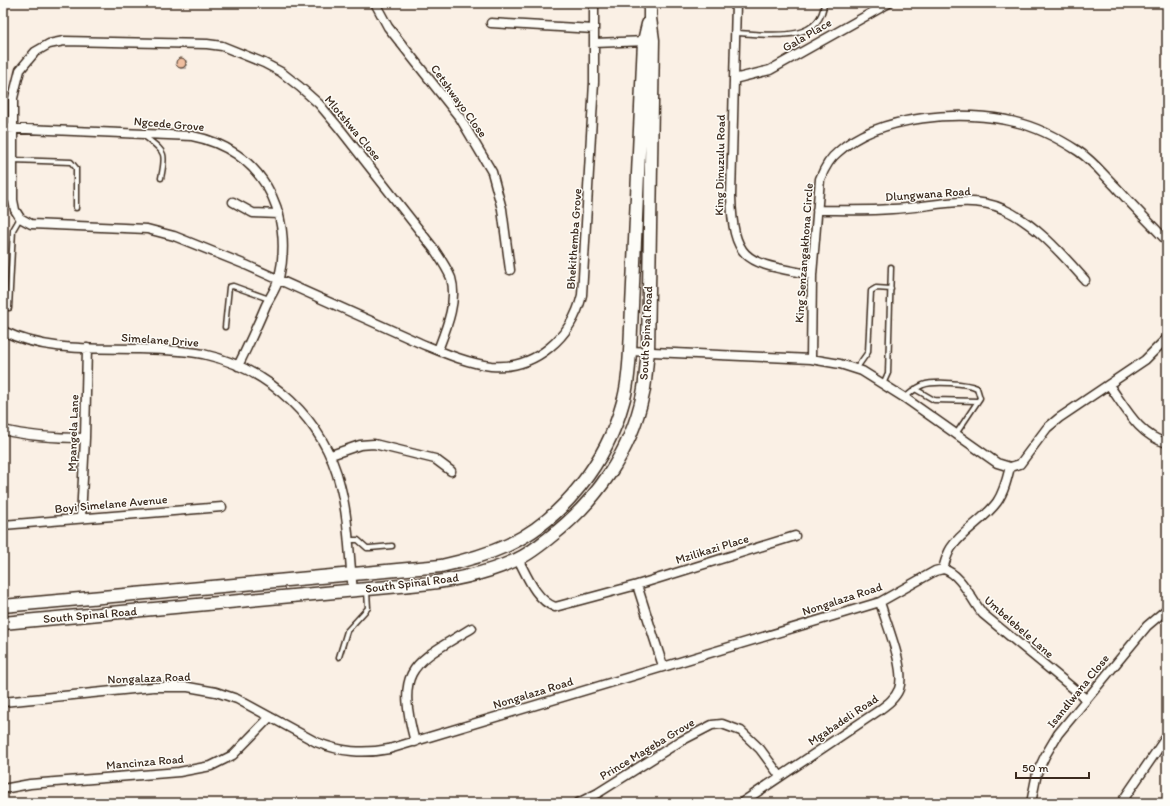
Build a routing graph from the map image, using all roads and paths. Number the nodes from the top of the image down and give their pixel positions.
1 (375, 3) edge
2 (594, 3) edge
3 (650, 3) edge
4 (736, 3) edge
5 (824, 3) edge
6 (889, 3) edge
7 (491, 23) dead end
8 (594, 29) junction
9 (735, 33) junction
10 (649, 41) junction
11 (594, 43) junction
12 (734, 79) junction
13 (3, 128) edge
14 (12, 129) junction
15 (141, 133) junction
16 (12, 160) junction
17 (161, 178) dead end
18 (232, 202) dead end
19 (76, 208) dead end
20 (817, 210) junction
21 (278, 214) junction
22 (20, 218) junction
23 (1167, 241) edge
24 (891, 267) dead end
25 (510, 270) dead end
26 (812, 274) junction
27 (279, 279) junction
28 (1085, 280) dead end
29 (891, 289) junction
30 (269, 300) junction
31 (9, 308) dead end
32 (225, 327) dead end
33 (3, 332) edge
34 (1167, 338) edge
35 (87, 348) junction
36 (438, 350) junction
37 (630, 351) junction
38 (648, 352) junction
39 (811, 359) junction
40 (238, 366) junction
41 (856, 369) junction
42 (882, 384) junction
43 (1109, 385) junction
44 (915, 389) junction
45 (905, 398) junction
46 (978, 401) junction
47 (3, 430) edge
48 (956, 434) junction
49 (85, 438) junction
50 (1167, 443) edge
51 (331, 455) junction
52 (1010, 467) junction
53 (451, 471) dead end
54 (222, 507) dead end
55 (81, 518) junction
56 (3, 525) edge
57 (795, 536) dead end
58 (348, 540) junction
59 (392, 546) dead end
60 (518, 559) junction
61 (943, 568) junction
62 (351, 574) junction
63 (637, 585) junction
64 (367, 589) junction
65 (353, 591) junction
66 (880, 602) junction
67 (3, 606) edge
68 (1167, 609) edge
69 (3, 623) edge
70 (472, 628) dead end
71 (339, 657) dead end
72 (663, 666) junction
73 (1086, 699) junction
74 (3, 702) edge
75 (270, 717) junction
76 (1167, 736) edge
77 (414, 742) junction
78 (780, 776) junction
79 (3, 789) edge
80 (578, 803) edge
81 (741, 803) edge
82 (1031, 803) edge
83 (1121, 803) edge

1 - 25 street, Cetshwayo Close
2 - 8 street, Bhekithemba Grove
3 - 10 street, South Spinal Road
4 - 9 street, King Dinuzulu Road
5 - 9 lane
6 - 12 street, Gala Place
7 - 8 street
8 - 11 street, Bhekithemba Grove
9 - 12 street, King Dinuzulu Road
10 - 11 street
10 - 37 street, South Spinal Road
10 - 38 street, South Spinal Road
11 - 36 street, Bhekithemba Grove
12 - 26 street, King Dinuzulu Road
13 - 14 street, Ngcede Grove
14 - 15 street, Ngcede Grove
14 - 16 street, Mlotshwa Close
14 - 36 street, Mlotshwa Close
15 - 17 lane
15 - 21 street, Ngcede Grove
16 - 19 lane
16 - 22 street, Mlotshwa Close
18 - 21 street
20 - 23 street, King Senzangakhona Circle
20 - 26 street, King Senzangakhona Circle
20 - 28 street, Dlungwana Road
21 - 27 street, Ngcede Grove
22 - 27 street
22 - 31 lane
24 - 29 lane
26 - 39 street, King Senzangakhona Circle
27 - 30 street, Ngcede Grove
27 - 36 street
29 - 41 lane
29 - 42 lane
30 - 32 lane
30 - 40 street, Ngcede Grove
33 - 35 street, Simelane Drive
34 - 43 street
35 - 40 street, Simelane Drive
35 - 49 street, Mpangela Lane
37 - 38 street
37 - 62 street, South Spinal Road
38 - 39 street
38 - 60 street, South Spinal Road
39 - 41 street
40 - 51 street, Simelane Drive
41 - 42 street
42 - 45 street
43 - 50 street
43 - 52 street
44 - 45 lane
44 - 46 lane
44 - 46 lane
45 - 48 street
46 - 48 lane
47 - 49 street
48 - 52 street
49 - 55 street, Mpangela Lane
51 - 53 street
51 - 58 street, Simelane Drive
52 - 61 street
54 - 55 street, Boyi Simelane Avenue
55 - 56 street, Boyi Simelane Avenue
57 - 63 street, Mzilikazi Place
58 - 59 lane
58 - 62 street, Simelane Drive
60 - 63 street, Mzilikazi Place
60 - 64 street, South Spinal Road
61 - 66 street, Nongalaza Road
61 - 73 street, Umbelebele Lane
62 - 65 street, Simelane Drive
62 - 67 street, South Spinal Road
63 - 72 street
64 - 65 street, South Spinal Road
64 - 71 lane
65 - 69 street, South Spinal Road
66 - 72 street, Nongalaza Road
66 - 78 street, Mgabadeli Road
68 - 73 street, Isandlwana Close
70 - 77 street
72 - 77 street, Nongalaza Road
73 - 82 street, Isandlwana Close
74 - 75 street, Nongalaza Road
75 - 77 street, Nongalaza Road
75 - 79 street, Mancinza Road
76 - 83 street
78 - 80 street, Prince Mageba Grove
78 - 81 street, Mgabadeli Road

